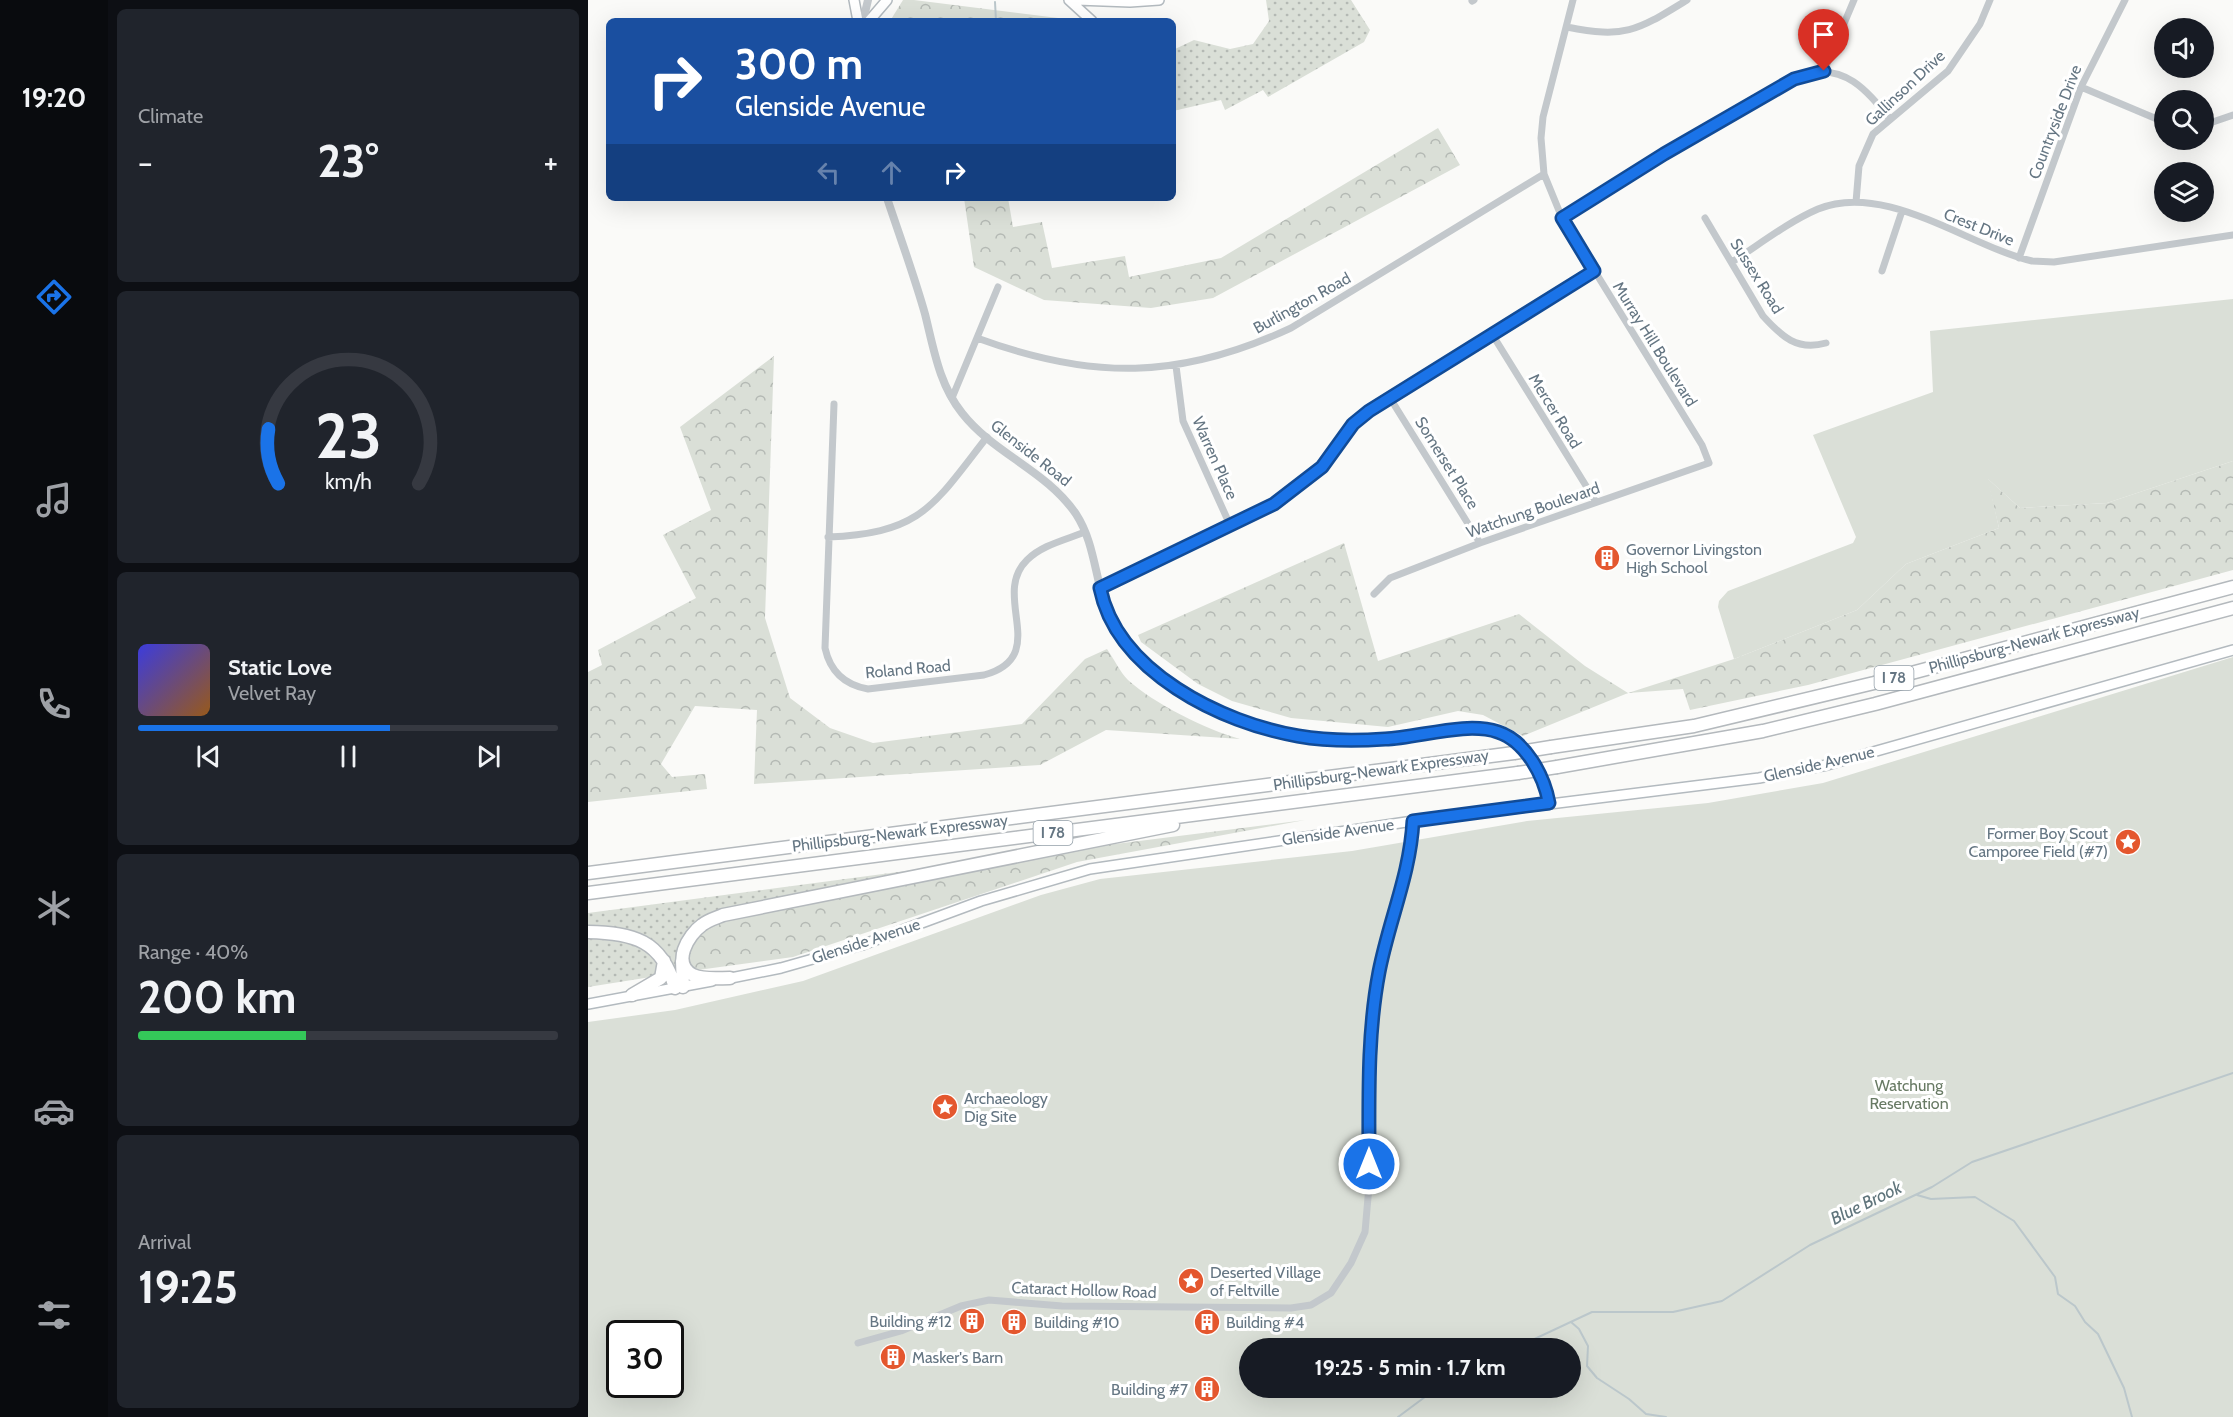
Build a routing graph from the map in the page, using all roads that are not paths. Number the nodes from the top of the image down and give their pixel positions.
1 (854, 0) edge
2 (868, 0) edge
3 (887, 0) edge
4 (1069, 0) edge
5 (1077, 0) edge
6 (1159, 0) edge
7 (1572, 0) edge
8 (1687, 0) edge
9 (1854, 0) edge
10 (1990, 0) edge
11 (2125, 0) edge
12 (857, 18) edge
13 (864, 18) edge
14 (872, 18) edge
15 (1089, 18) edge
16 (1567, 27) junction
17 (1824, 71) junction
18 (2081, 87) junction
19 (2233, 115) edge
20 (2154, 118) edge
21 (1890, 119) junction
22 (2214, 121) edge
23 (1544, 174) junction
24 (888, 201) edge
25 (1856, 202) junction
26 (1902, 211) junction
27 (1562, 218) junction
28 (1705, 218) dead end
29 (2233, 235) edge
30 (2019, 258) junction
31 (1732, 262) junction
32 (1594, 271) junction
33 (1881, 271) dead end
34 (998, 287) dead end
35 (1492, 334) junction
36 (977, 338) junction
37 (1826, 342) dead end
38 (1176, 366) junction
39 (951, 398) junction
40 (1390, 398) junction
41 (834, 404) dead end
42 (987, 437) junction
43 (1709, 463) joint
44 (1596, 502) junction
45 (1230, 525) junction
46 (1085, 532) junction
47 (828, 537) junction
48 (1480, 543) junction
49 (1100, 588) junction
50 (2233, 588) edge
51 (1374, 594) dead end
52 (2233, 608) edge
53 (2233, 650) edge
54 (1549, 803) junction
55 (1255, 808) junction
56 (1413, 821) junction
57 (588, 873) edge
58 (588, 893) edge
59 (588, 932) edge
60 (682, 958) junction
61 (664, 960) junction
62 (730, 978) junction
63 (679, 987) junction
64 (632, 995) junction
65 (588, 1005) edge
66 (858, 1343) dead end

1 - 12 main road
2 - 13 street
3 - 14 main road
4 - 15 main road
5 - 6 main road
7 - 16 street, Murray Hill Boulevard
8 - 16 street
9 - 17 street
10 - 21 street, Gallinson Drive
11 - 18 street, Countryside Drive
16 - 23 street, Murray Hill Boulevard
17 - 21 street
17 - 27 street
18 - 20 street
18 - 30 street, Countryside Drive
19 - 22 street
21 - 25 street, Gallinson Drive
23 - 27 street, Murray Hill Boulevard
23 - 38 street, Burlington Road
24 - 39 street, Glenside Road
25 - 26 street, Crest Drive
25 - 31 street, Crest Drive
26 - 30 street, Crest Drive
26 - 33 street
27 - 32 street, Murray Hill Boulevard
28 - 31 street, Sussex Road
29 - 30 street, Crest Drive
31 - 37 street, Sussex Road
32 - 35 street
32 - 43 street, Murray Hill Boulevard
34 - 36 street
35 - 40 street
35 - 44 street, Mercer Road
36 - 38 street, Burlington Road
36 - 39 street
38 - 45 street, Warren Place
39 - 42 street, Glenside Road
40 - 45 street
40 - 48 street, Somerset Place
41 - 47 street, Roland Road
42 - 46 street, Glenside Road
42 - 47 street
43 - 44 street, Watchung Boulevard
44 - 48 street, Watchung Boulevard
45 - 49 street
46 - 47 street, Roland Road
46 - 49 street, Glenside Road
48 - 51 street, Watchung Boulevard
49 - 54 street, Glenside Road
50 - 57 highway, Phillipsburg-Newark Expressway / I 78, bridge
52 - 55 highway, Phillipsburg-Newark Expressway / I 78, bridge
53 - 54 main road, Glenside Avenue
54 - 56 main road, Glenside Avenue
55 - 58 highway, Phillipsburg-Newark Expressway / I 78
55 - 60 highway
56 - 62 main road, Glenside Avenue
56 - 66 street, Cataract Hollow Road
59 - 61 highway
60 - 62 highway
60 - 63 highway
61 - 63 highway
61 - 64 highway
62 - 63 main road, Glenside Avenue
63 - 64 main road, Glenside Avenue
64 - 65 main road, Glenside Avenue

